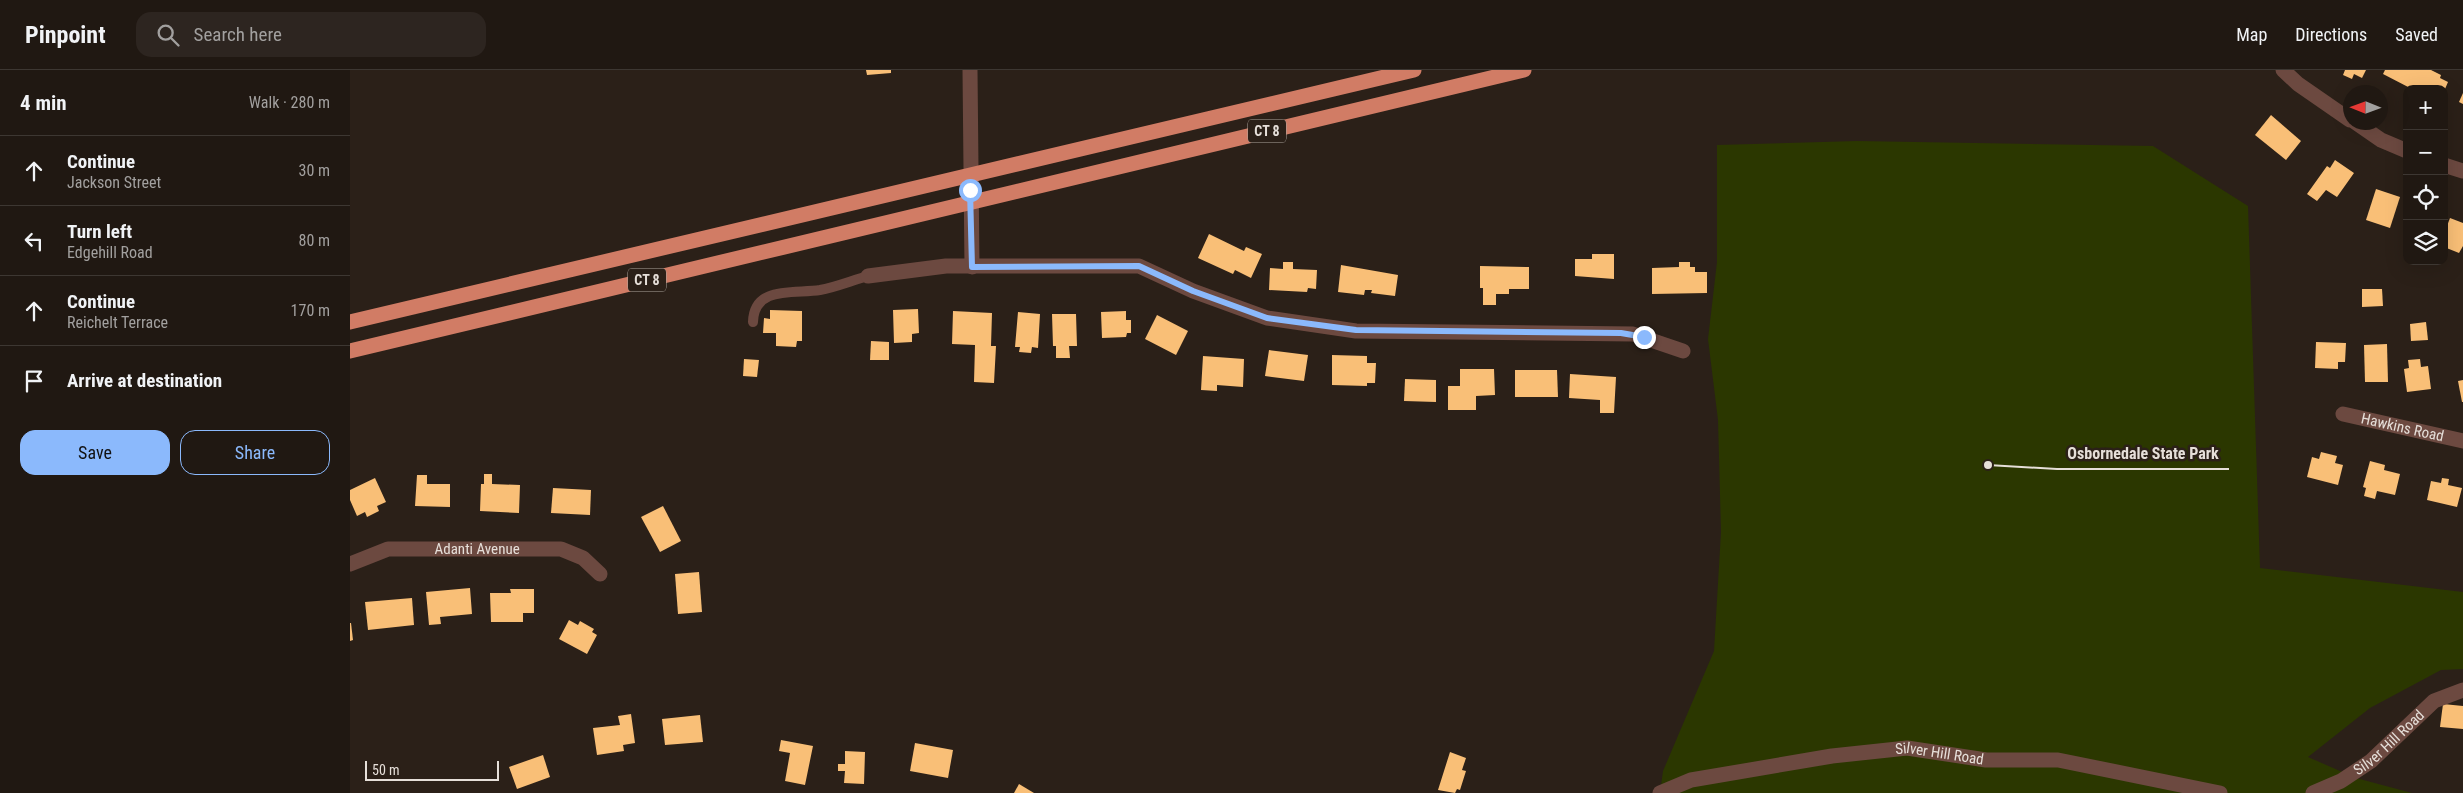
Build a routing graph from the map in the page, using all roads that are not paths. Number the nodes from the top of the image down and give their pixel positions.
1 (970, 70) edge
2 (1414, 70) edge
3 (1524, 70) edge
4 (2283, 70) edge
5 (2343, 115) edge
6 (2367, 130) edge
7 (2403, 149) edge
8 (2448, 166) edge
9 (2463, 171) edge
10 (972, 267) junction
11 (868, 276) joint
12 (350, 322) edge
13 (753, 322) dead end
14 (350, 351) edge
15 (1683, 351) dead end
16 (2343, 414) dead end
17 (2463, 442) edge
18 (350, 564) edge
19 (600, 574) dead end
20 (2463, 690) edge
21 (1660, 793) edge
22 (2220, 793) edge
23 (2313, 793) edge

1 - 10 street
2 - 12 highway, CT 8
3 - 14 highway, CT 8
4 - 5 street
6 - 7 street
8 - 9 street
10 - 11 street
10 - 15 street
11 - 13 lane
16 - 17 street, Hawkins Road
18 - 19 street, Adanti Avenue
20 - 23 street, Silver Hill Road
21 - 22 street, Silver Hill Road

